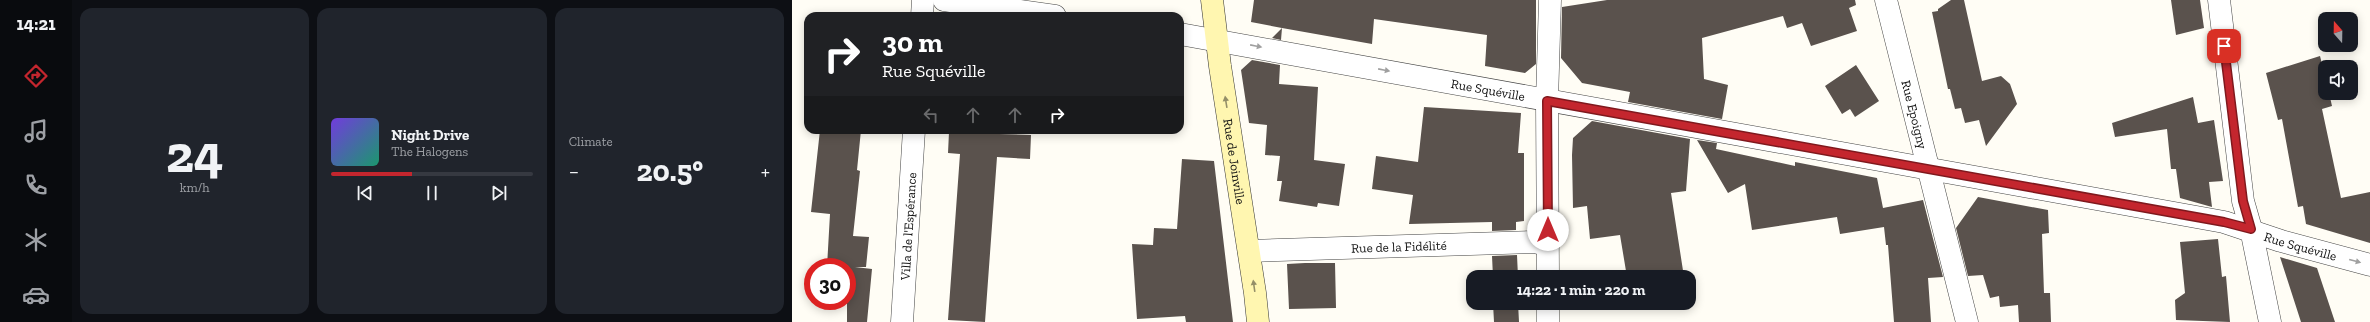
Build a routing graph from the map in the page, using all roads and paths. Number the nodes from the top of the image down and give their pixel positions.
1 (923, 0) edge
2 (944, 0) edge
3 (1212, 0) edge
4 (1550, 0) edge
5 (1886, 0) edge
6 (2219, 0) edge
7 (922, 12) edge
8 (1027, 12) edge
9 (1184, 35) edge
10 (1217, 40) junction
11 (1547, 101) junction
12 (914, 134) edge
13 (1930, 170) junction
14 (2251, 229) junction
15 (1548, 245) junction
16 (1249, 251) junction
17 (2370, 264) edge
18 (1548, 270) edge
19 (1548, 310) edge
20 (902, 322) edge
21 (1258, 322) edge
22 (1548, 322) edge
23 (1967, 322) edge
24 (2270, 322) edge

1 - 7 street
2 - 8 street
3 - 10 street, Rue de Joinville
4 - 11 street
5 - 13 street, Rue Epoigny
6 - 14 street
9 - 10 street, Rue Squéville
10 -> 11 street, Rue Squéville
16 -> 10 street, Rue de Joinville
11 - 13 street, Rue Squéville
11 - 15 street
12 - 20 street, Villa de l'Espérance
13 - 14 street, Rue Squéville
13 - 23 street, Rue Epoigny
14 -> 17 street, Rue Squéville
14 - 24 street
15 - 16 street, Rue de la Fidélité
15 - 18 street
21 -> 16 street, Rue de Joinville
19 - 22 street

